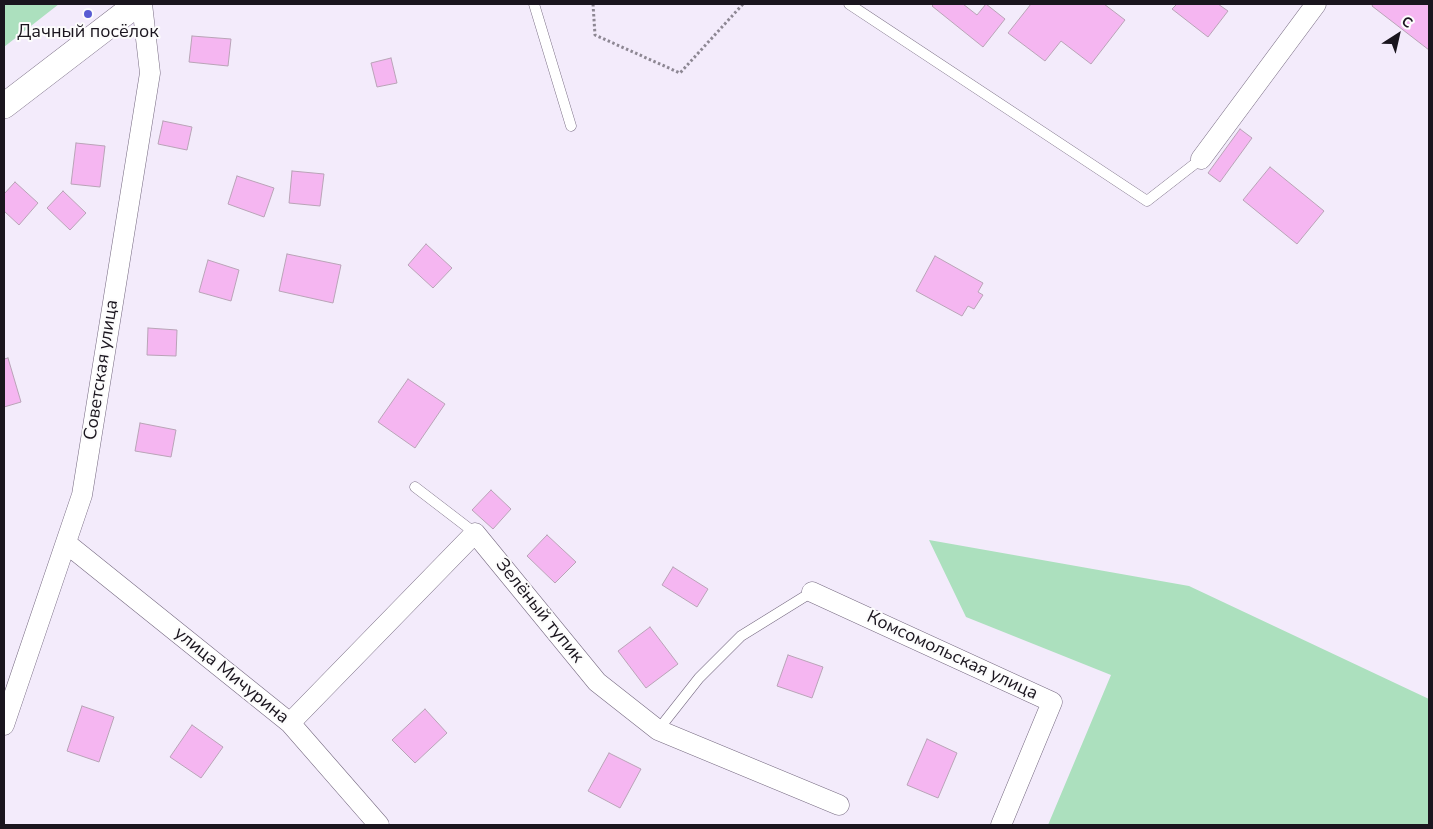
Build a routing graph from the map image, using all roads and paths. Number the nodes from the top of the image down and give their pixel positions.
1 (137, 4) edge
2 (142, 4) edge
3 (534, 4) edge
4 (593, 4) edge
5 (743, 4) edge
6 (849, 4) edge
7 (1316, 4) edge
8 (4, 106) edge
9 (571, 126) dead end
10 (1201, 159) joint
11 (415, 487) dead end
12 (475, 533) junction
13 (66, 543) junction
14 (812, 592) joint
15 (290, 723) junction
16 (4, 725) edge
17 (658, 730) junction
18 (839, 805) dead end
19 (379, 825) edge
20 (1001, 825) edge

1 - 8 street
2 - 13 street, Советская улица
3 - 9 lane
4 - 5 path
6 - 10 lane
7 - 10 street
11 - 12 lane
12 - 15 street
12 - 17 street, Зелёный тупик
13 - 15 street, улица Мичурина
13 - 16 street, Советская улица
14 - 17 lane
14 - 20 street, Комсомольская улица
15 - 19 street, улица Мичурина
17 - 18 street, Зелёный тупик

